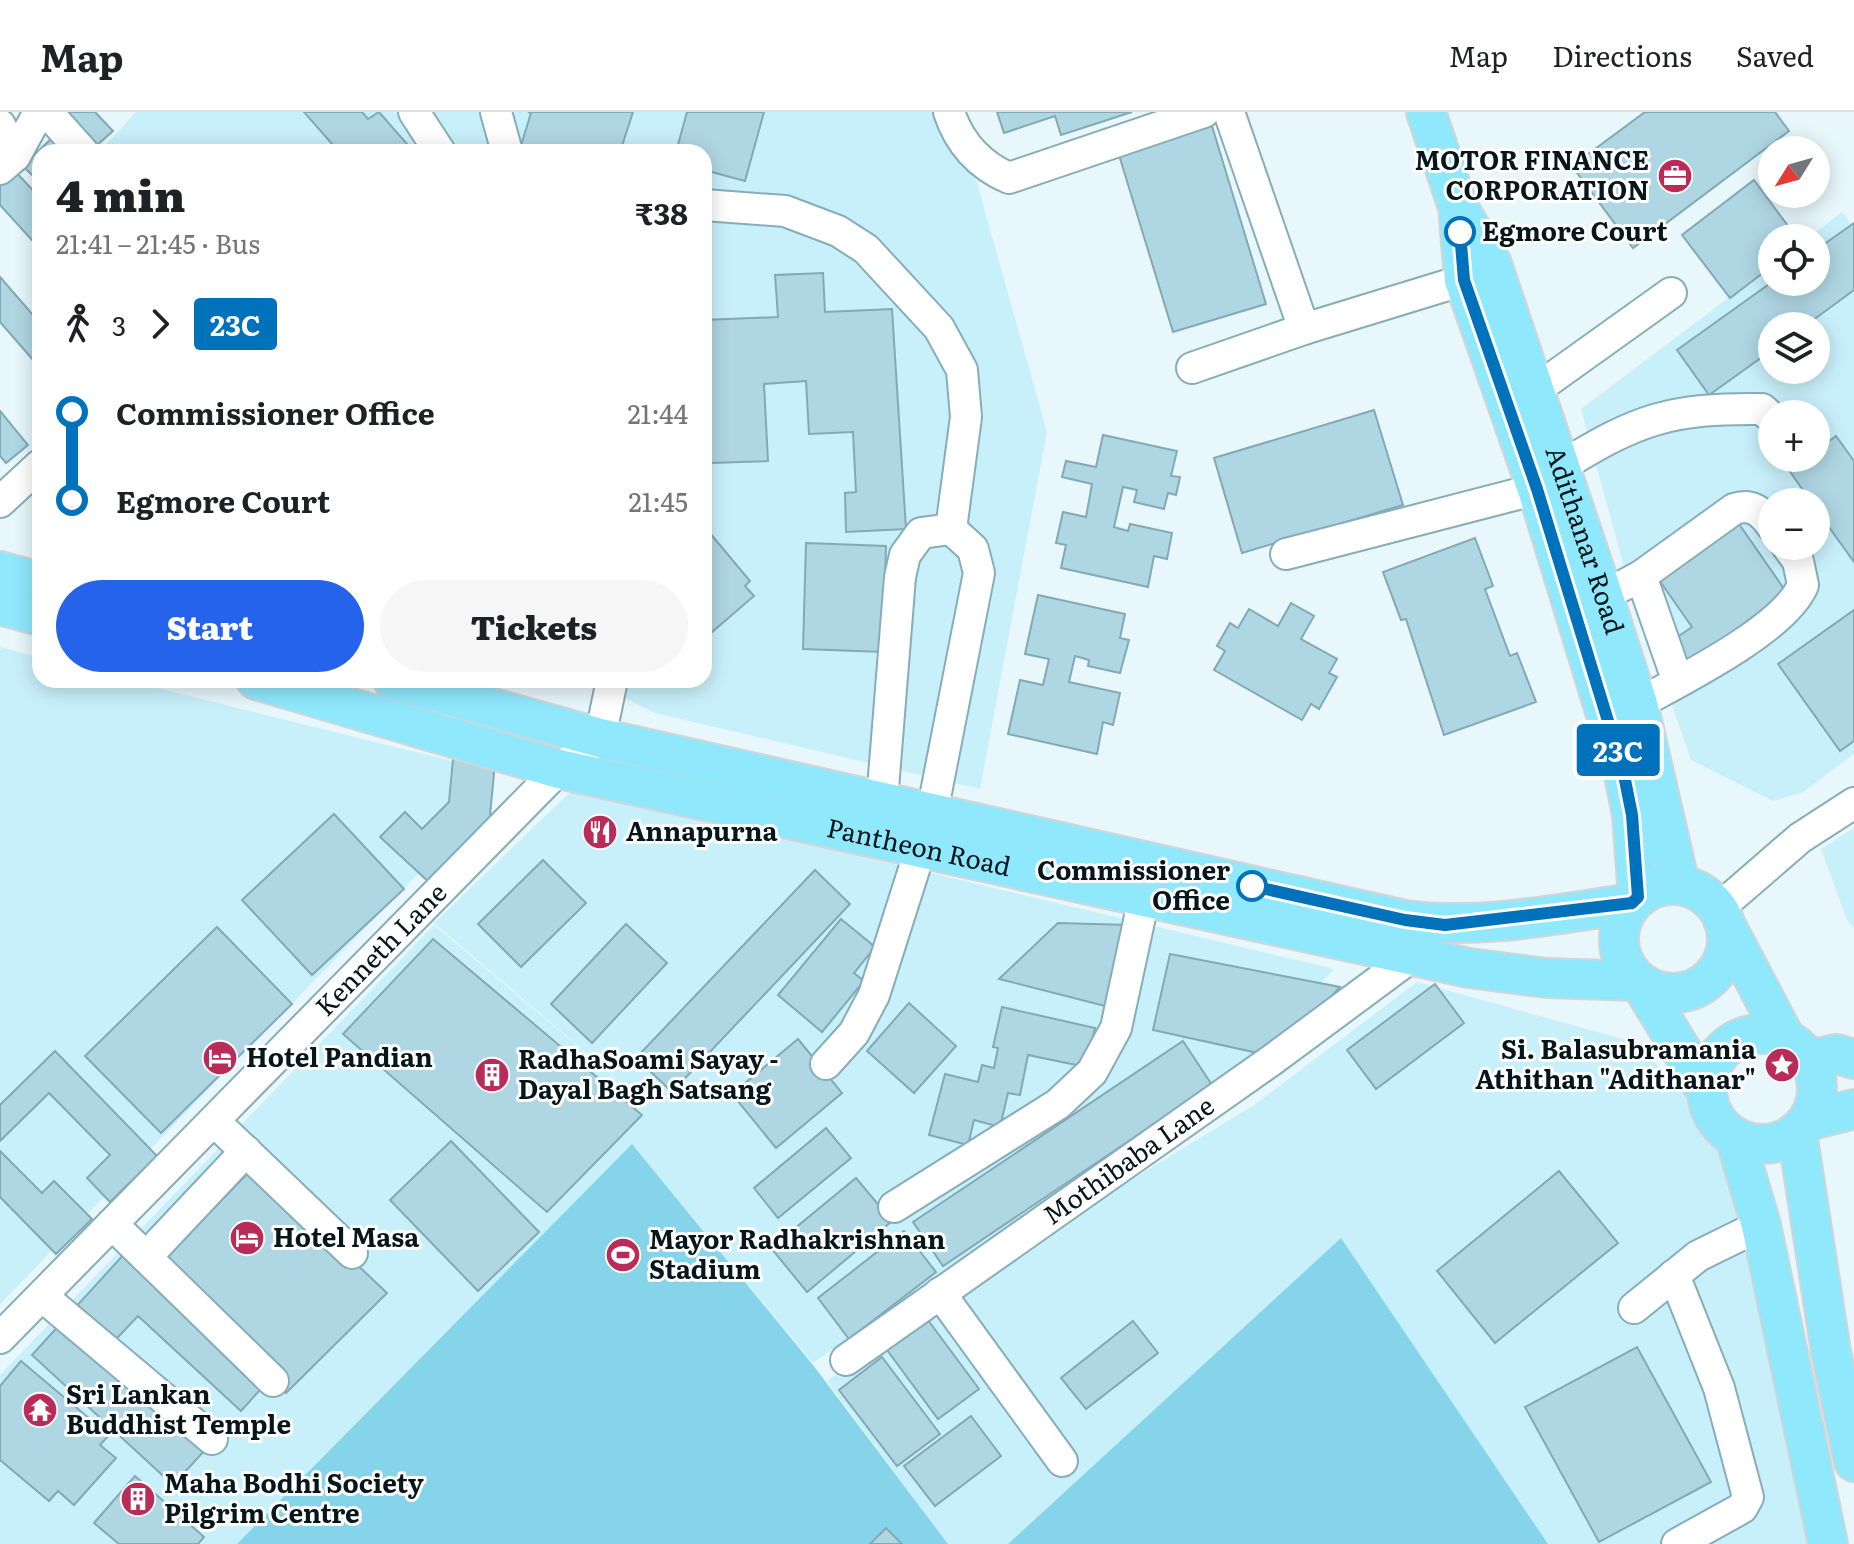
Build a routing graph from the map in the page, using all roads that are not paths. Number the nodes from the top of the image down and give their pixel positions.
1 (39, 112) edge
2 (47, 112) edge
3 (414, 112) edge
4 (496, 112) edge
5 (949, 112) edge
6 (1204, 112) edge
7 (1229, 112) edge
8 (1426, 112) edge
9 (0, 125) edge
10 (76, 144) edge
11 (435, 144) edge
12 (505, 144) edge
13 (8, 162) edge
14 (712, 206) edge
15 (1458, 207) junction
16 (1464, 280) junction
17 (1671, 293) dead end
18 (1304, 329) junction
19 (1192, 368) dead end
20 (1534, 391) junction
21 (1758, 409) edge
22 (32, 472) edge
23 (1548, 478) junction
24 (0, 502) edge
25 (1758, 510) edge
26 (951, 529) junction
27 (1286, 554) dead end
28 (1795, 560) edge
29 (0, 571) edge
30 (1641, 576) junction
31 (32, 580) edge
32 (1603, 596) junction
33 (0, 605) edge
34 (32, 614) edge
35 (1678, 682) junction
36 (283, 688) edge
37 (422, 688) edge
38 (610, 688) edge
39 (1638, 704) junction
40 (600, 738) junction
41 (559, 769) junction
42 (882, 801) junction
43 (1854, 803) edge
44 (932, 813) junction
45 (919, 851) junction
46 (1680, 885) junction
47 (1144, 898) junction
48 (1635, 900) junction
49 (1720, 914) junction
50 (1411, 957) junction
51 (1639, 981) junction
52 (1797, 1049) junction
53 (1854, 1059) edge
54 (826, 1064) dead end
55 (1707, 1092) junction
56 (1854, 1109) edge
57 (214, 1121) junction
58 (1802, 1126) junction
59 (1735, 1137) junction
60 (246, 1151) junction
61 (894, 1207) dead end
62 (112, 1224) junction
63 (1761, 1225) junction
64 (352, 1253) dead end
65 (146, 1257) junction
66 (1674, 1275) junction
67 (940, 1293) junction
68 (42, 1296) junction
69 (1634, 1308) dead end
70 (0, 1338) edge
71 (846, 1360) dead end
72 (273, 1381) dead end
73 (212, 1439) dead end
74 (1062, 1461) dead end
75 (1854, 1462) edge
76 (1677, 1544) edge
77 (1828, 1544) edge

1 - 13 street
2 - 10 street
3 - 11 street
4 - 12 street
5 - 6 street
7 - 18 street
8 - 15 main road, Adithanar Road
9 - 13 street
14 - 26 street
15 - 16 main road, Adithanar Road
15 - 20 main road, Adithanar Road
16 - 18 street
16 - 23 main road, Adithanar Road
17 - 20 street
18 - 19 street
20 - 23 main road, Adithanar Road
21 - 23 street
22 - 24 street
23 - 27 street
23 - 32 main road, Adithanar Road
23 - 48 main road, Adithanar Road
25 - 30 street
26 - 42 street
26 - 44 street
28 - 35 street
29 - 31 main road
30 - 32 street
30 - 35 street
32 - 39 main road, Adithanar Road
33 - 34 main road
35 - 39 street
36 - 41 main road, Pantheon Road
37 - 40 main road, Pantheon Road
38 - 40 street
39 - 46 main road, Adithanar Road
40 - 41 street, Kenneth Lane
40 - 42 main road, Pantheon Road
41 - 45 main road, Pantheon Road
41 - 57 street, Kenneth Lane
42 - 44 main road, Pantheon Road
43 - 49 street
44 - 45 street
44 - 48 main road, Pantheon Road
45 - 47 main road, Pantheon Road
45 - 54 street
46 - 48 main road
46 - 49 main road
47 - 50 main road, Pantheon Road
47 - 61 street
48 - 51 main road
49 - 51 main road
49 - 52 main road
50 - 51 main road, Pantheon Road
50 - 67 street, Mothibaba Lane
51 - 55 main road
52 - 53 main road
52 - 55 main road
52 - 58 main road
55 - 59 main road
56 - 58 main road
57 - 60 street
57 - 62 street, Kenneth Lane
58 - 59 main road
58 - 75 main road
59 - 63 main road
60 - 64 street
60 - 65 street
62 - 65 street
62 - 68 street, Kenneth Lane
63 - 66 street
63 - 77 main road
65 - 72 street
66 - 69 street
66 - 76 street
67 - 71 street, Mothibaba Lane
67 - 74 street
68 - 70 street, Kenneth Lane
68 - 73 street

